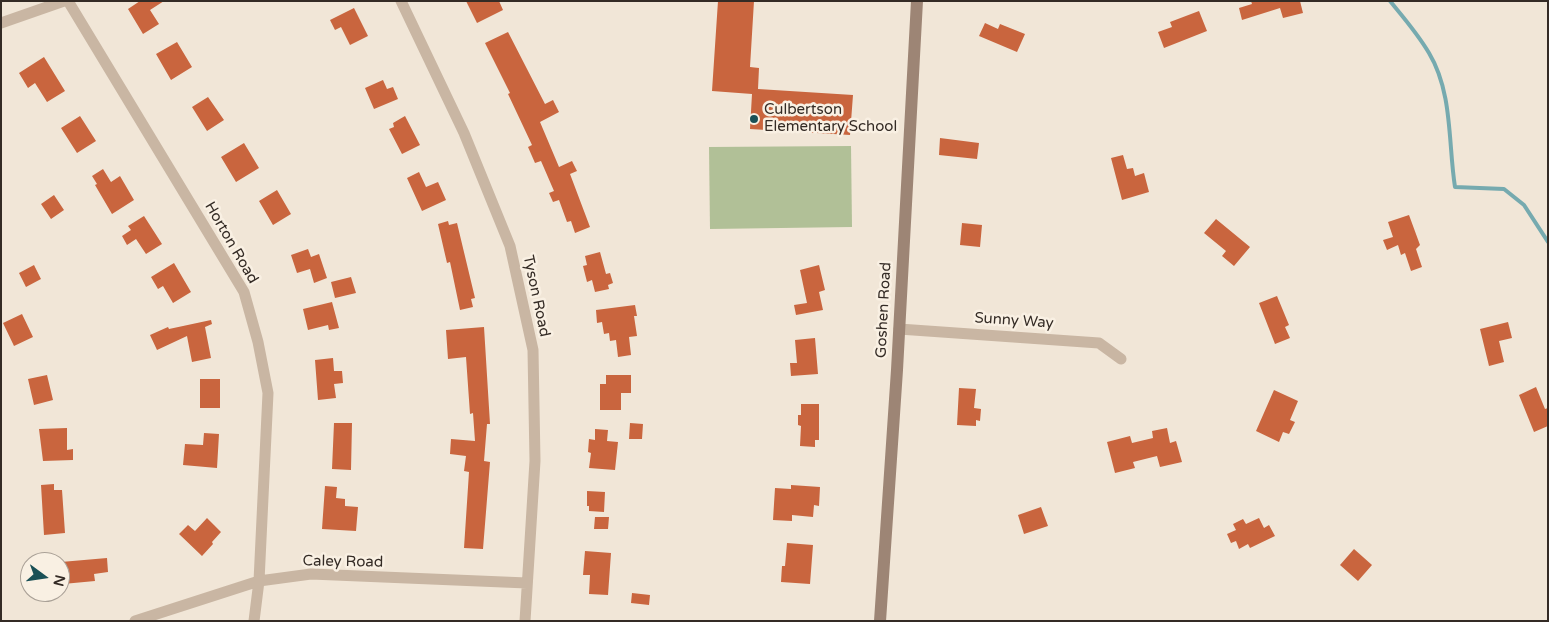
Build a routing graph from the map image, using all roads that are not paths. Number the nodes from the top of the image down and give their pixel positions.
1 (64, 1) edge
2 (68, 1) edge
3 (401, 1) edge
4 (917, 1) edge
5 (1, 22) edge
6 (899, 329) junction
7 (1121, 359) dead end
8 (259, 581) junction
9 (527, 583) junction
10 (135, 621) edge
11 (254, 621) edge
12 (525, 621) edge
13 (880, 621) edge

1 - 5 street
2 - 8 street, Horton Road
3 - 9 street, Tyson Road
4 - 6 street, Goshen Road
6 - 7 street, Sunny Way
6 - 13 street, Goshen Road
8 - 9 street, Caley Road
8 - 10 street, Caley Road
8 - 11 street, Horton Road
9 - 12 street, Tyson Road

